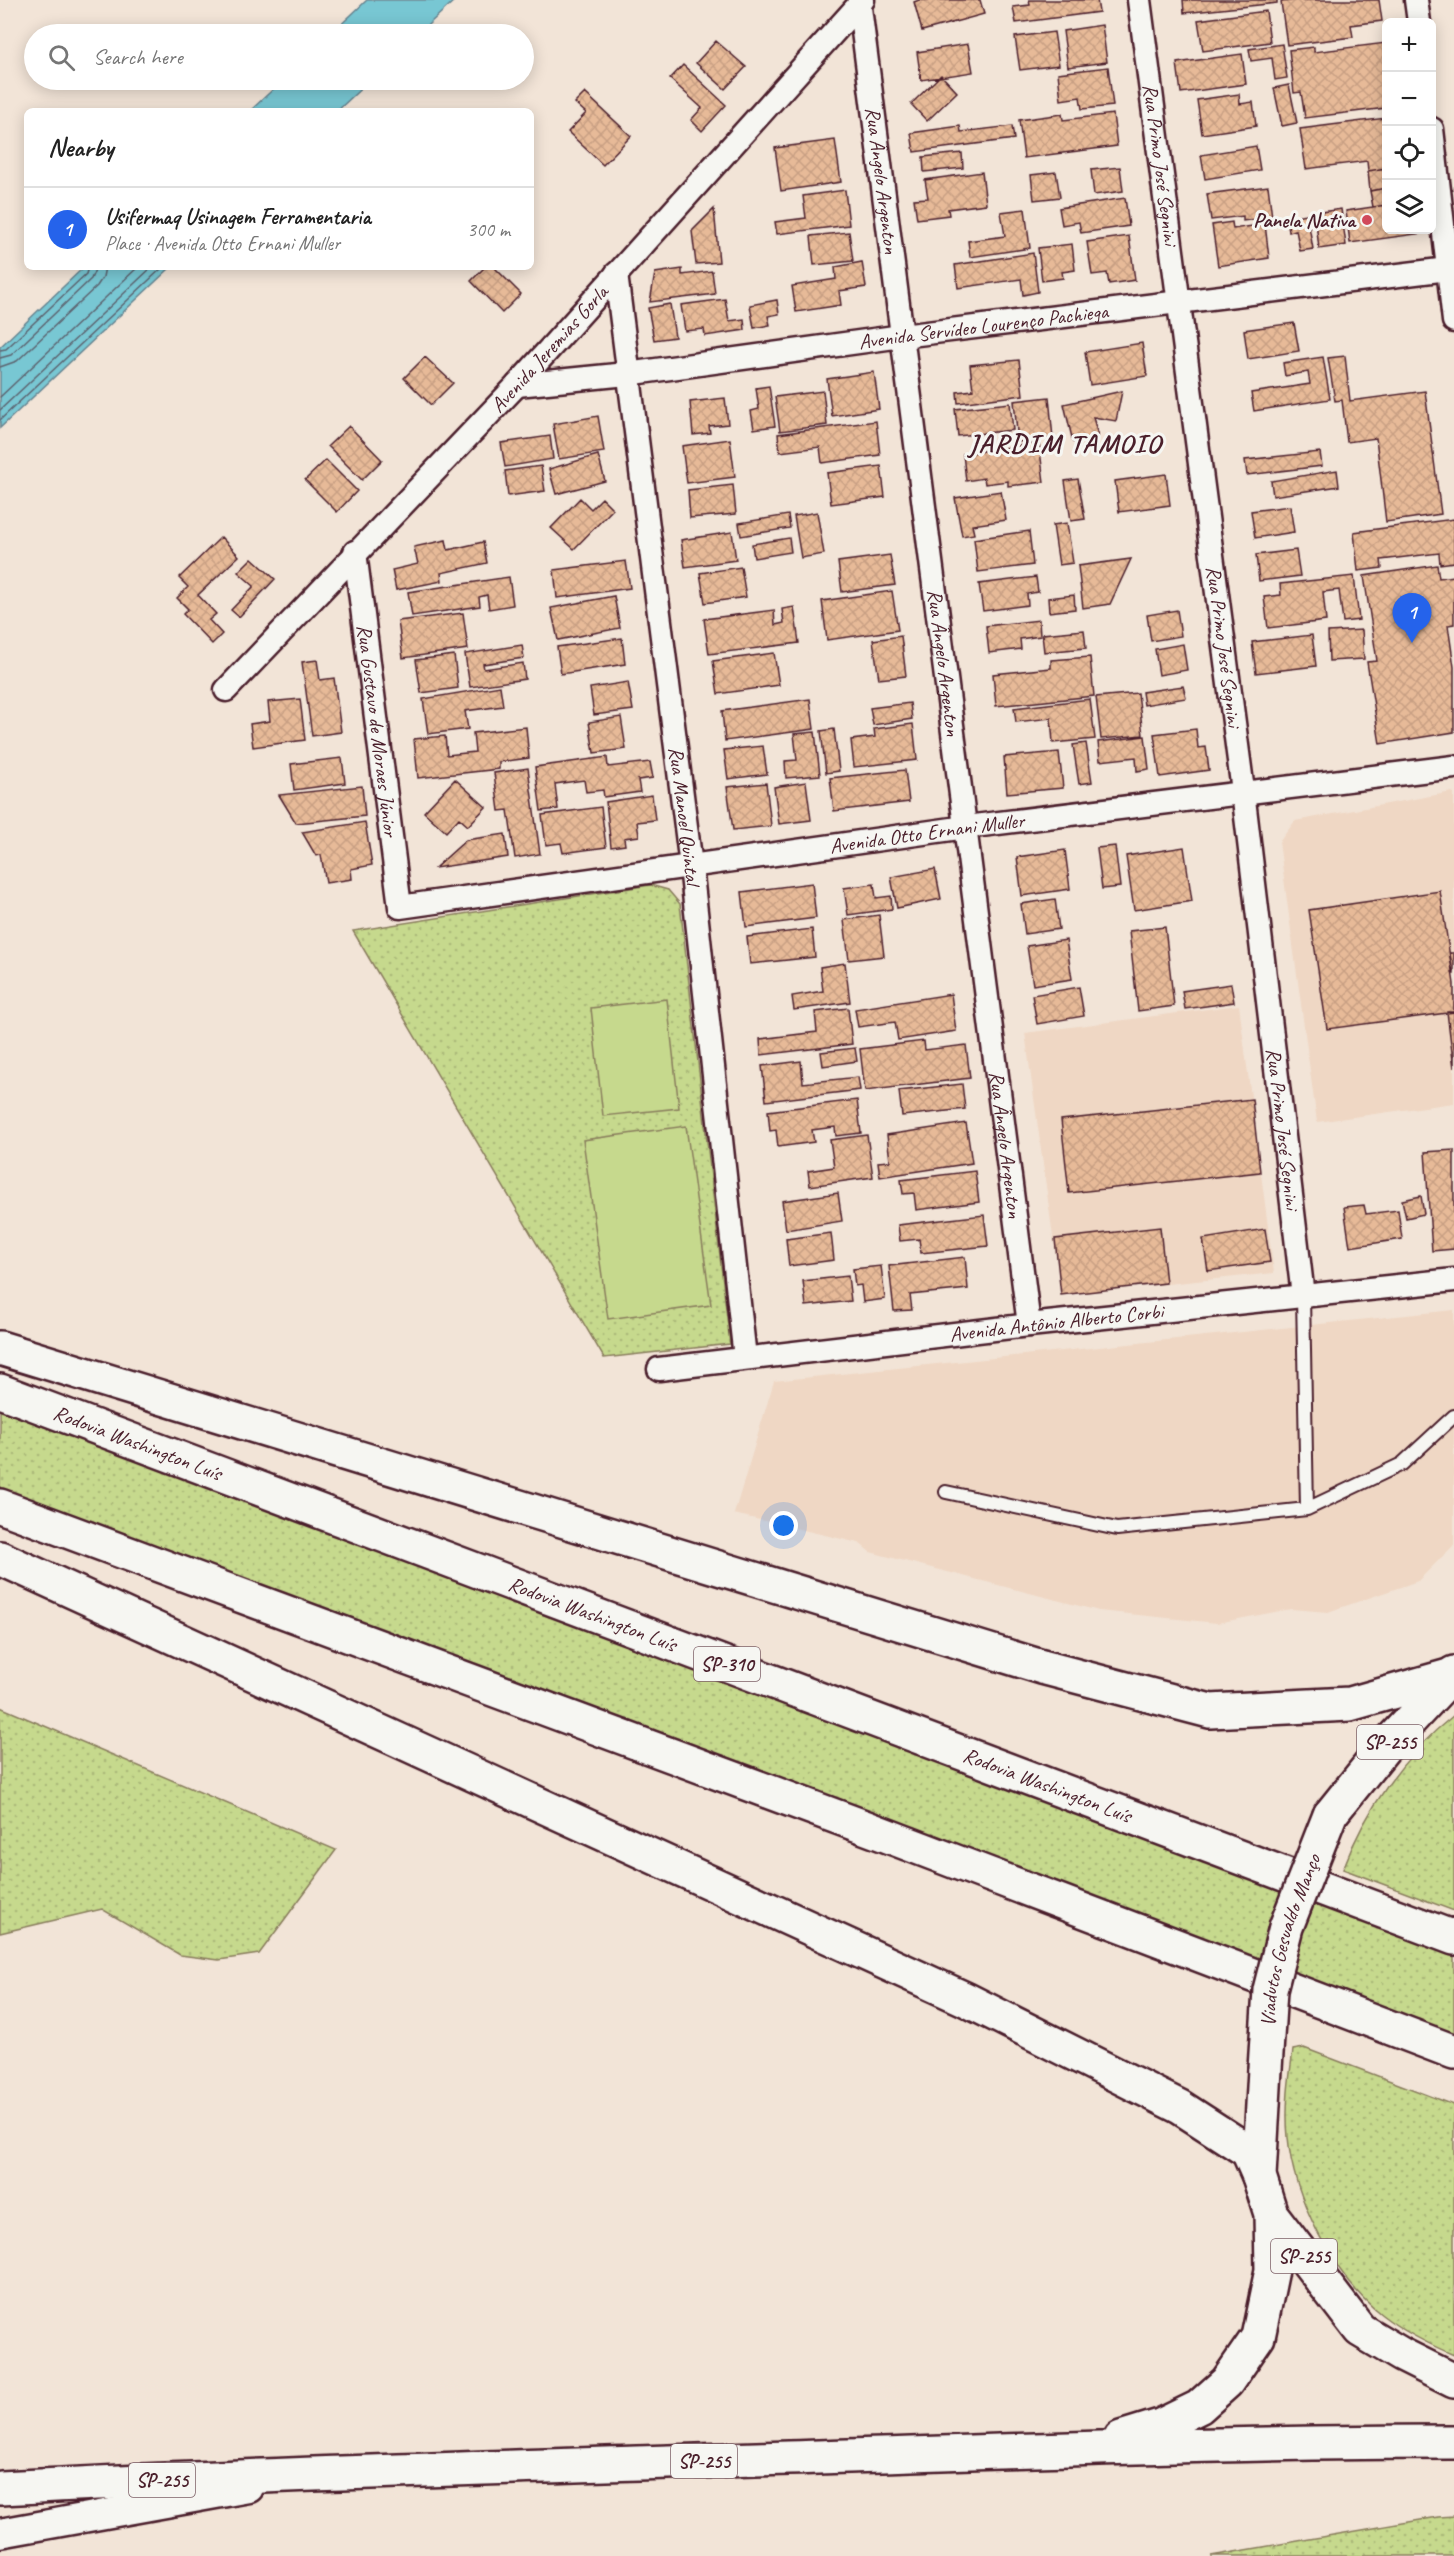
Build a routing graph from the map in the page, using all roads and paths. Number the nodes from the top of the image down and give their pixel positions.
1 (1139, 0) edge
2 (1416, 0) edge
3 (860, 1) edge
4 (1418, 18) edge
5 (1436, 170) edge
6 (1448, 269) junction
7 (616, 274) junction
8 (1177, 301) junction
9 (1454, 321) edge
10 (902, 336) junction
11 (627, 374) junction
12 (517, 385) junction
13 (355, 552) junction
14 (226, 690) dead end
15 (1454, 767) edge
16 (1243, 791) junction
17 (966, 827) junction
18 (691, 866) junction
19 (400, 907) joint
20 (1454, 1280) edge
21 (1303, 1296) junction
22 (1029, 1325) junction
23 (0, 1348) edge
24 (745, 1359) junction
25 (659, 1369) dead end
26 (0, 1391) edge
27 (1454, 1416) edge
28 (946, 1492) dead end
29 (0, 1506) edge
30 (1307, 1509) junction
31 (0, 1558) edge
32 (1453, 1674) edge
33 (1454, 1938) edge
34 (1454, 2052) edge
35 (1260, 2176) junction
36 (1271, 2214) junction
37 (1454, 2381) edge
38 (1454, 2442) edge
39 (1084, 2449) junction
40 (325, 2474) junction
41 (0, 2488) edge
42 (0, 2533) edge

1 - 8 street, Rua Primo José Segnini
2 - 4 street
3 - 7 street, Avenida Jeremias Gorla
3 - 10 street, Rua Ângelo Argenton
5 - 6 street
6 - 8 street, Avenida Servídeo Lourenço Pachiega
6 - 9 street
7 - 11 street, Rua Manoel Quintal
7 - 12 street, Avenida Jeremias Gorla
8 - 10 street, Avenida Servídeo Lourenço Pachiega
8 - 16 street, Rua Primo José Segnini
10 - 11 street, Avenida Servídeo Lourenço Pachiega
10 - 17 street, Rua Ângelo Argenton
11 - 12 street, Avenida Servídeo Lourenço Pachiega
11 - 18 street, Rua Manoel Quintal
12 - 13 street, Avenida Jeremias Gorla
13 - 14 street, Avenida Jeremias Gorla
13 - 19 street, Rua Gustavo de Moraes Júnior
15 - 16 street, Avenida Otto Ernani Muller
16 - 17 street, Avenida Otto Ernani Muller
16 - 21 street, Rua Primo José Segnini
17 - 18 street, Avenida Otto Ernani Muller
17 - 22 street, Rua Ângelo Argenton
18 - 19 street, Avenida Otto Ernani Muller
18 - 24 street, Rua Manoel Quintal
20 - 21 street, Avenida Antônio Alberto Corbi
21 - 22 street, Avenida Antônio Alberto Corbi
21 - 30 lane
22 - 24 street, Avenida Antônio Alberto Corbi
23 - 32 highway
24 - 25 street, Avenida Antônio Alberto Corbi
26 - 33 highway, Rodovia Washington Luís / SP-310
27 - 30 lane
28 - 30 lane
29 - 34 highway
31 - 35 highway
32 - 35 highway, Viadutos Gesualdo Manço / SP-255, bridge
35 - 36 highway, SP-255
36 - 37 highway, SP-255
36 - 39 highway, SP-255
38 - 39 highway, SP-255
39 - 40 highway, SP-255
40 - 41 highway, SP-255
40 - 42 street

